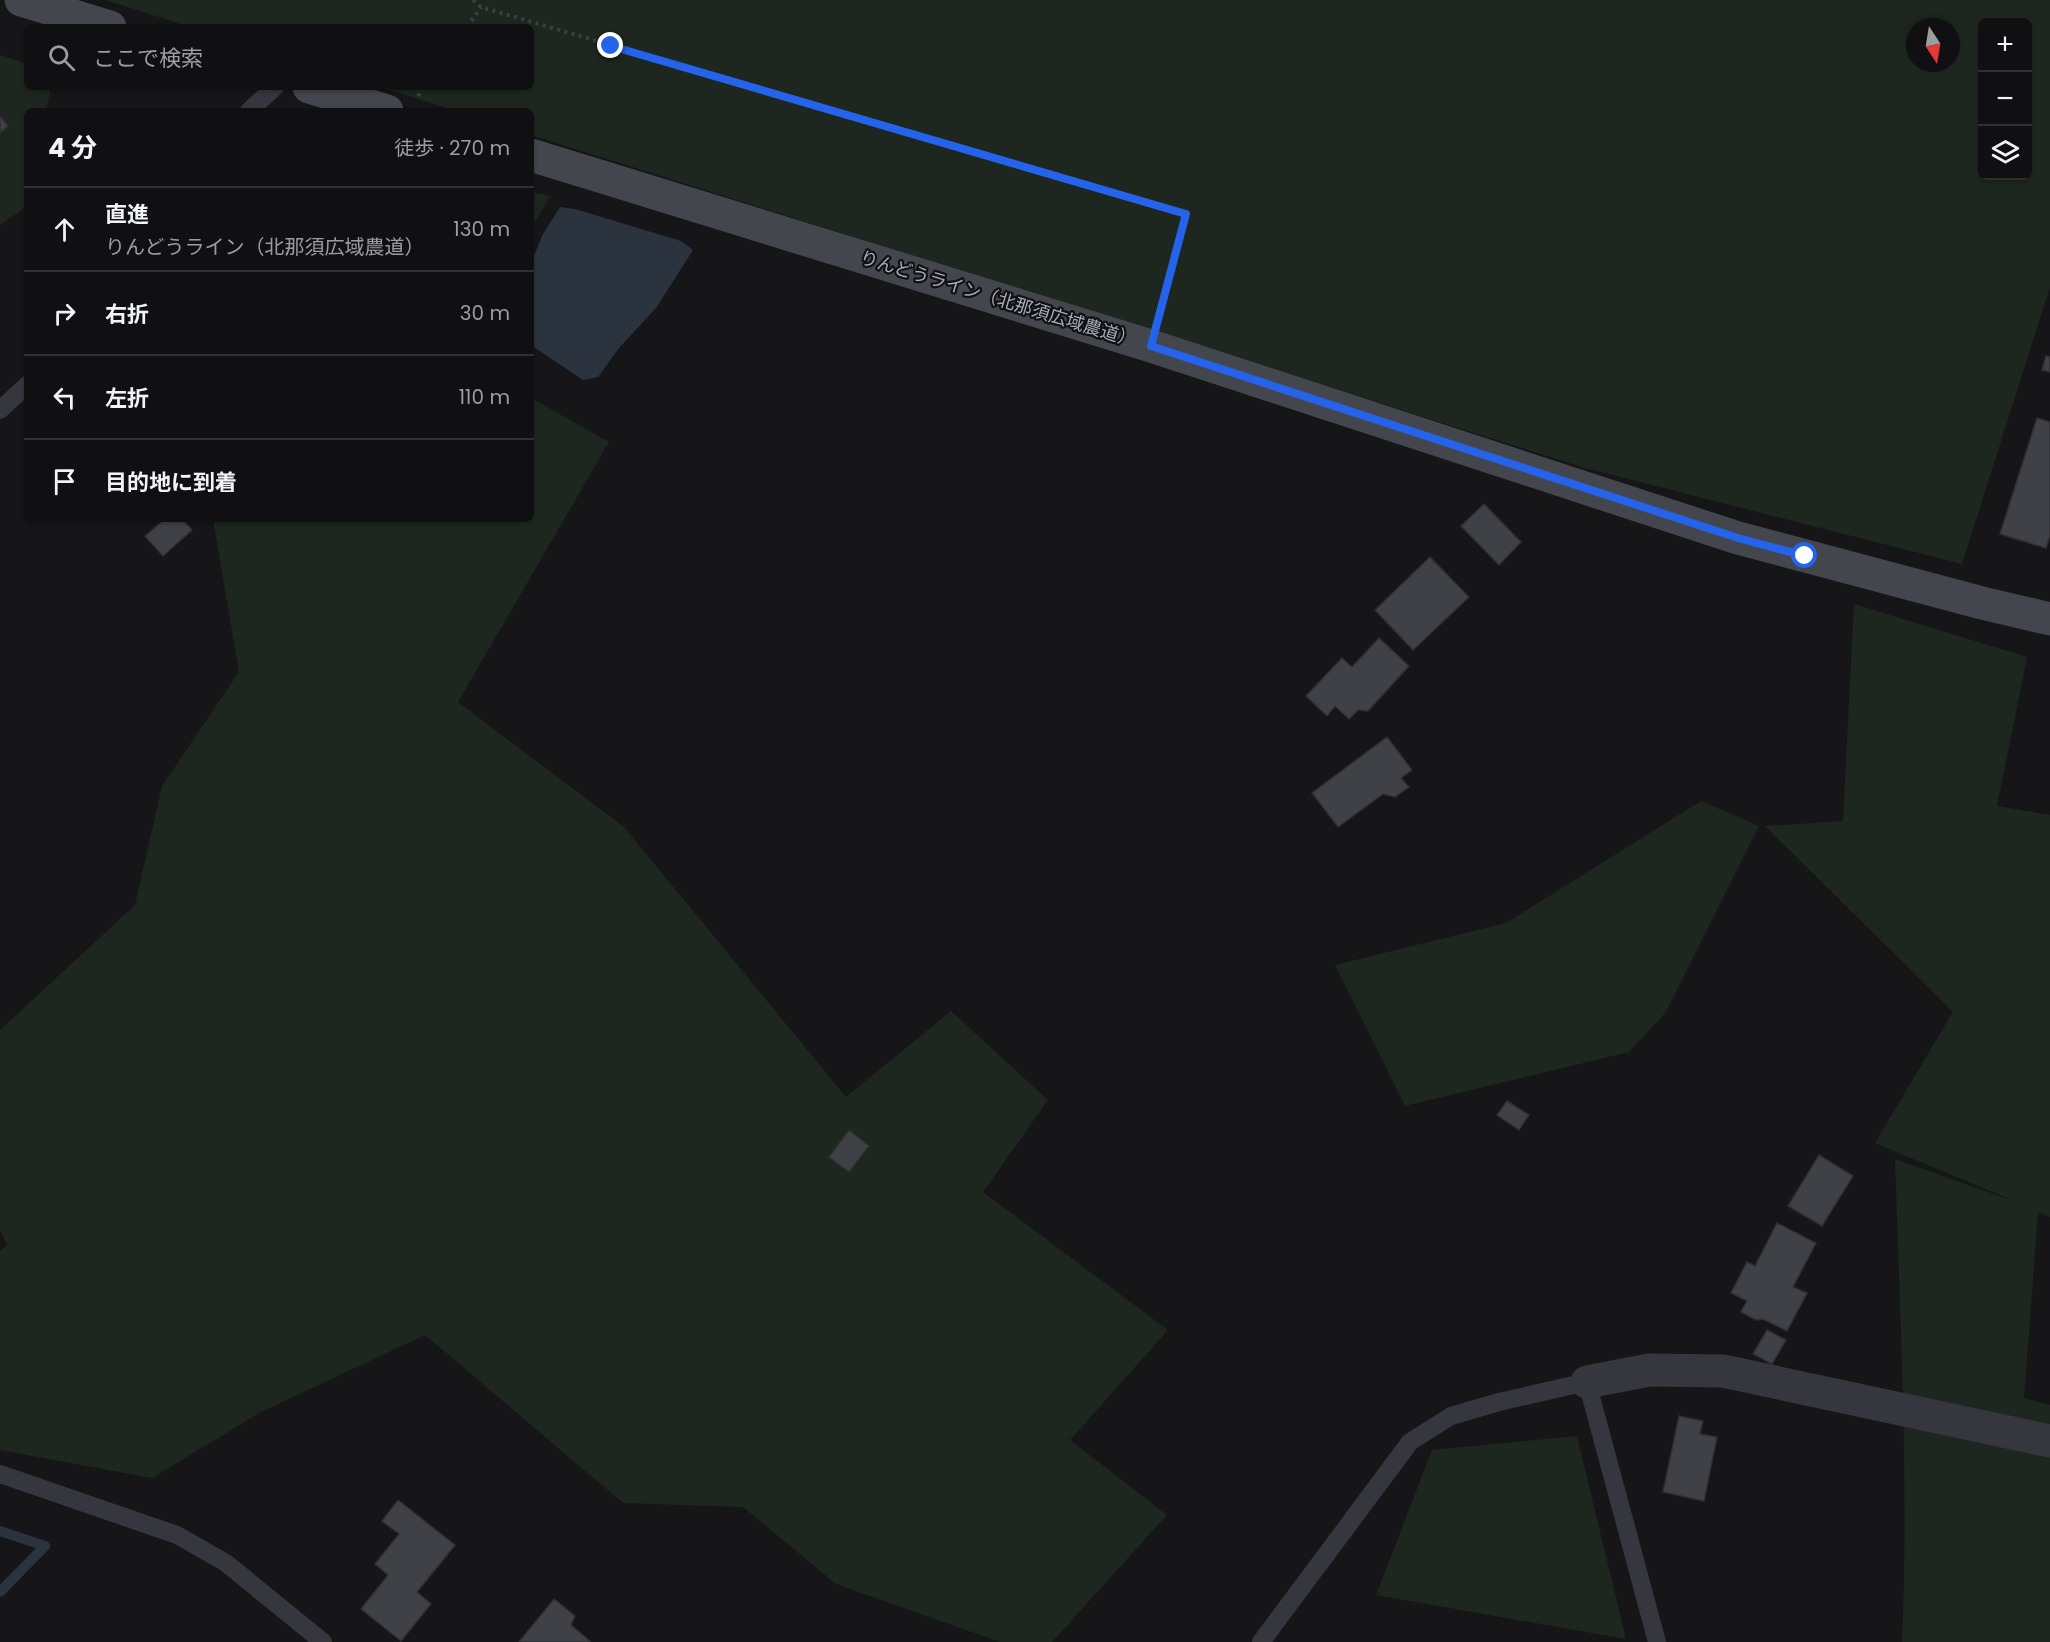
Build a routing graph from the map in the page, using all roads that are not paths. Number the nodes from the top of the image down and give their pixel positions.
1 (21, 0) edge
2 (100, 24) edge
3 (272, 90) edge
4 (319, 90) edge
5 (252, 108) edge
6 (377, 108) edge
7 (534, 156) edge
8 (24, 388) edge
9 (0, 410) edge
10 (2049, 615) edge
11 (1587, 1382) junction
12 (2050, 1441) edge
13 (0, 1474) edge
14 (323, 1642) edge
15 (1261, 1642) edge
16 (1657, 1642) edge

1 - 2 street
3 - 5 lane
4 - 6 street
7 - 10 street, りんどうライン（北那須広域農道）
8 - 9 lane
11 - 12 street
11 - 15 lane
11 - 16 lane
13 - 14 lane

